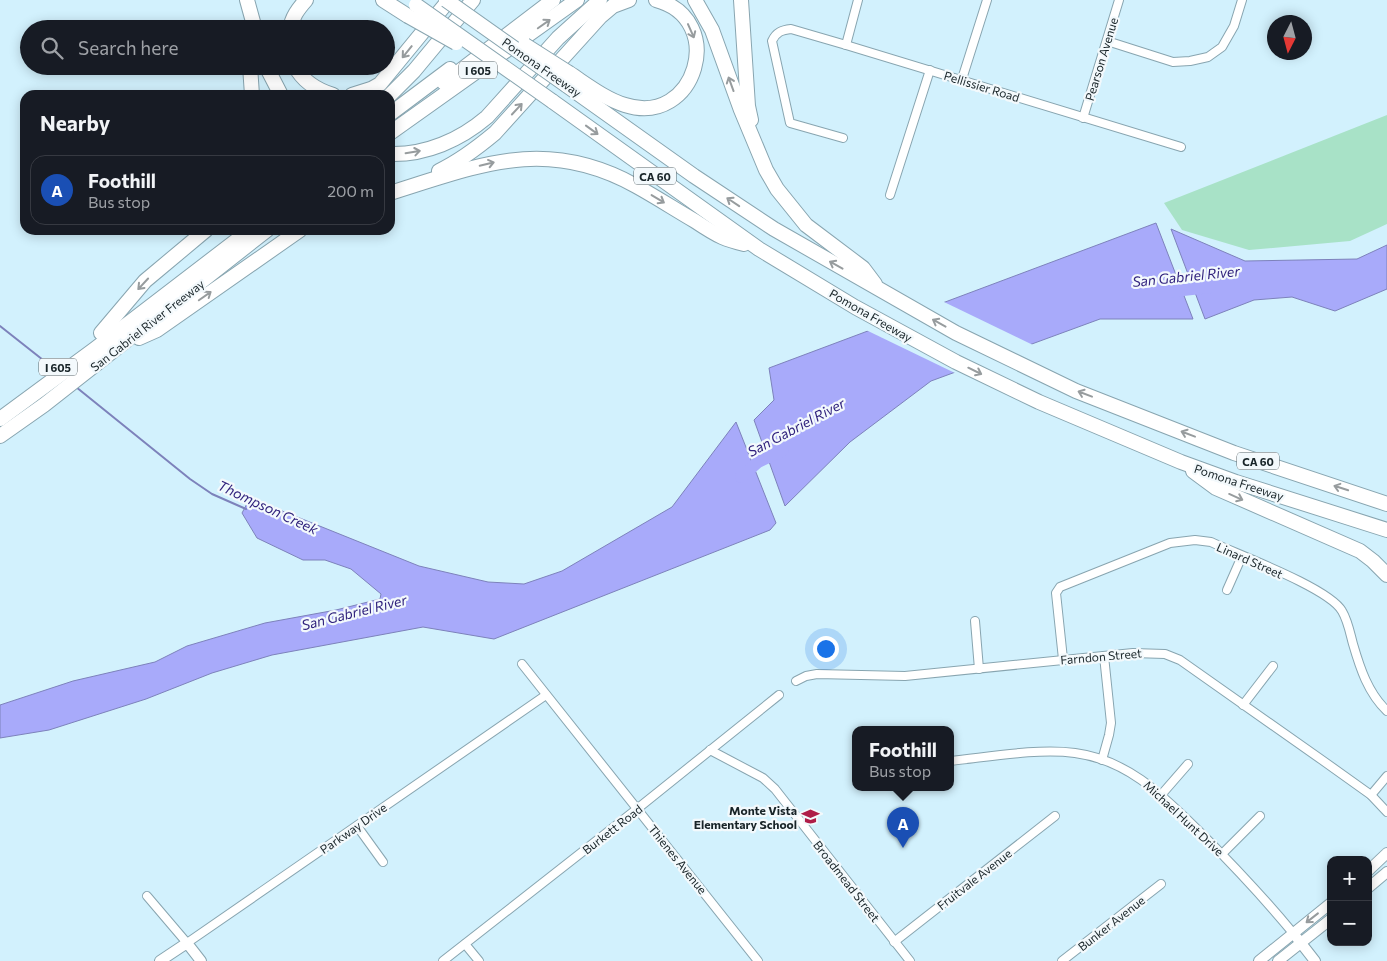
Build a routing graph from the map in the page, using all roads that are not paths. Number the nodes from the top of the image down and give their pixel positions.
1 (241, 0) edge
2 (247, 0) edge
3 (306, 0) edge
4 (383, 0) edge
5 (448, 0) edge
6 (473, 0) edge
7 (543, 0) edge
8 (553, 0) edge
9 (600, 0) edge
10 (629, 0) edge
11 (656, 0) edge
12 (695, 0) edge
13 (741, 0) edge
14 (858, 0) edge
15 (987, 0) edge
16 (1119, 0) edge
17 (1242, 0) edge
18 (572, 2) edge
19 (411, 7) edge
20 (244, 20) edge
21 (253, 20) edge
22 (292, 20) edge
23 (1108, 41) junction
24 (846, 44) junction
25 (395, 65) edge
26 (930, 70) junction
27 (251, 75) edge
28 (271, 75) edge
29 (300, 75) edge
30 (387, 75) edge
31 (567, 79) junction
32 (962, 79) junction
33 (252, 90) edge
34 (278, 90) edge
35 (318, 90) edge
36 (369, 90) edge
37 (395, 90) edge
38 (395, 110) edge
39 (1083, 118) junction
40 (395, 119) edge
41 (395, 129) edge
42 (843, 138) dead end
43 (755, 146) junction
44 (1181, 147) dead end
45 (395, 154) edge
46 (395, 191) edge
47 (395, 192) edge
48 (890, 195) dead end
49 (200, 235) edge
50 (230, 235) edge
51 (293, 235) edge
52 (250, 237) edge
53 (762, 251) junction
54 (883, 292) junction
55 (101, 332) junction
56 (118, 347) junction
57 (97, 351) junction
58 (35, 398) junction
59 (0, 410) edge
60 (0, 419) edge
61 (0, 425) edge
62 (0, 436) edge
63 (1180, 462) junction
64 (1387, 504) edge
65 (1387, 530) edge
66 (1242, 556) junction
67 (1387, 576) edge
68 (1227, 590) dead end
69 (975, 621) dead end
70 (1104, 656) junction
71 (1063, 659) junction
72 (522, 664) dead end
73 (1273, 666) dead end
74 (978, 669) junction
75 (796, 681) dead end
76 (546, 695) junction
77 (779, 695) dead end
78 (1243, 705) junction
79 (1387, 711) edge
80 (710, 750) junction
81 (1102, 760) junction
82 (954, 762) edge
83 (1188, 764) dead end
84 (1387, 776) edge
85 (1161, 795) junction
86 (1370, 796) junction
87 (637, 809) junction
88 (1387, 812) edge
89 (1055, 816) dead end
90 (1260, 816) dead end
91 (357, 826) junction
92 (1387, 853) edge
93 (1222, 854) junction
94 (383, 862) dead end
95 (1372, 867) edge
96 (1387, 872) edge
97 (1161, 884) dead end
98 (1372, 885) edge
99 (148, 896) dead end
100 (1327, 906) edge
101 (1327, 922) edge
102 (1293, 934) junction
103 (894, 942) junction
104 (186, 943) junction
105 (1300, 943) junction
106 (465, 944) junction
107 (160, 961) edge
108 (201, 961) edge
109 (444, 961) edge
110 (478, 961) edge
111 (758, 961) edge
112 (910, 961) edge
113 (1062, 961) edge
114 (1259, 961) edge
115 (1278, 961) edge
116 (1315, 961) edge

1 - 20 highway
2 - 21 highway
3 - 22 highway
4 - 19 highway, Pomona Freeway
5 -> 25 highway
5 - 31 highway, Pomona Freeway / CA 60, bridge
6 - 37 highway
7 - 38 highway, I 605
8 - 40 highway
45 -> 9 highway
46 -> 10 highway
11 -> 31 highway
43 -> 12 highway
13 - 43 highway
14 - 24 street
15 - 32 street
16 - 23 street, Pearson Avenue
17 - 23 street
41 -> 18 highway, I 605
19 -> 53 highway, Pomona Freeway / CA 60, bridge
23 - 39 street, Pearson Avenue
24 - 26 street, Pellissier Road
24 - 42 street, Pellissier Road
26 - 32 street, Pellissier Road
26 - 48 street
27 - 33 highway
28 - 34 highway
29 - 35 highway
30 -> 36 highway
54 -> 31 highway, Pomona Freeway / CA 60
32 - 39 street, Pellissier Road
39 - 44 street, Pellissier Road
43 - 54 highway
47 -> 53 highway
49 -> 55 highway
50 - 55 highway, San Gabriel River Freeway / I 605
56 -> 51 highway
52 - 56 highway, San Gabriel River Freeway / I 605
52 - 57 highway
53 -> 63 highway, Pomona Freeway / CA 60
64 -> 54 highway, Pomona Freeway / CA 60
55 - 57 highway, San Gabriel River Freeway / I 605
56 - 57 highway, San Gabriel River Freeway / I 605
57 - 58 highway, San Gabriel River Freeway / I 605
57 - 58 highway, San Gabriel River Freeway / I 605
58 - 59 highway, San Gabriel River Freeway / I 605
58 - 60 highway
58 - 61 highway
58 - 62 highway, San Gabriel River Freeway / I 605
63 - 65 highway, Pomona Freeway / CA 60
63 -> 67 highway
66 - 68 street
66 - 71 street, Linard Street
66 - 79 street, Linard Street
69 - 74 street
70 - 71 street, Farndon Street
70 - 78 street, Farndon Street
70 - 81 street
71 - 74 street, Farndon Street
72 - 76 street, Thienes Avenue
73 - 78 street
74 - 75 street, Farndon Street
76 - 87 street, Thienes Avenue
76 - 91 street, Parkway Drive
77 - 80 street, Burkett Road
78 - 86 street, Farndon Street
80 - 87 street, Burkett Road
80 - 103 street, Broadmead Street
81 - 82 street, Michael Hunt Drive
81 - 85 street, Michael Hunt Drive
83 - 85 street
84 - 86 street
85 - 93 street, Michael Hunt Drive
86 - 88 street, Farndon Street
87 - 106 street, Burkett Road
87 - 111 street, Thienes Avenue
89 - 103 street, Fruitvale Avenue
90 - 93 street
91 - 94 street
91 - 104 street, Parkway Drive
92 - 95 main road
93 - 102 street, Michael Hunt Drive
96 - 98 main road
97 - 113 street, Bunker Avenue
99 - 104 street
100 -> 102 main road
101 - 105 main road
102 - 105 main road, Michael Hunt Drive
102 - 114 main road
103 - 112 street, Broadmead Street
104 - 107 main road, Parkway Drive
104 - 108 main road
105 - 115 main road
105 - 116 main road, Michael Hunt Drive
106 - 109 street, Burkett Road
106 - 110 street

